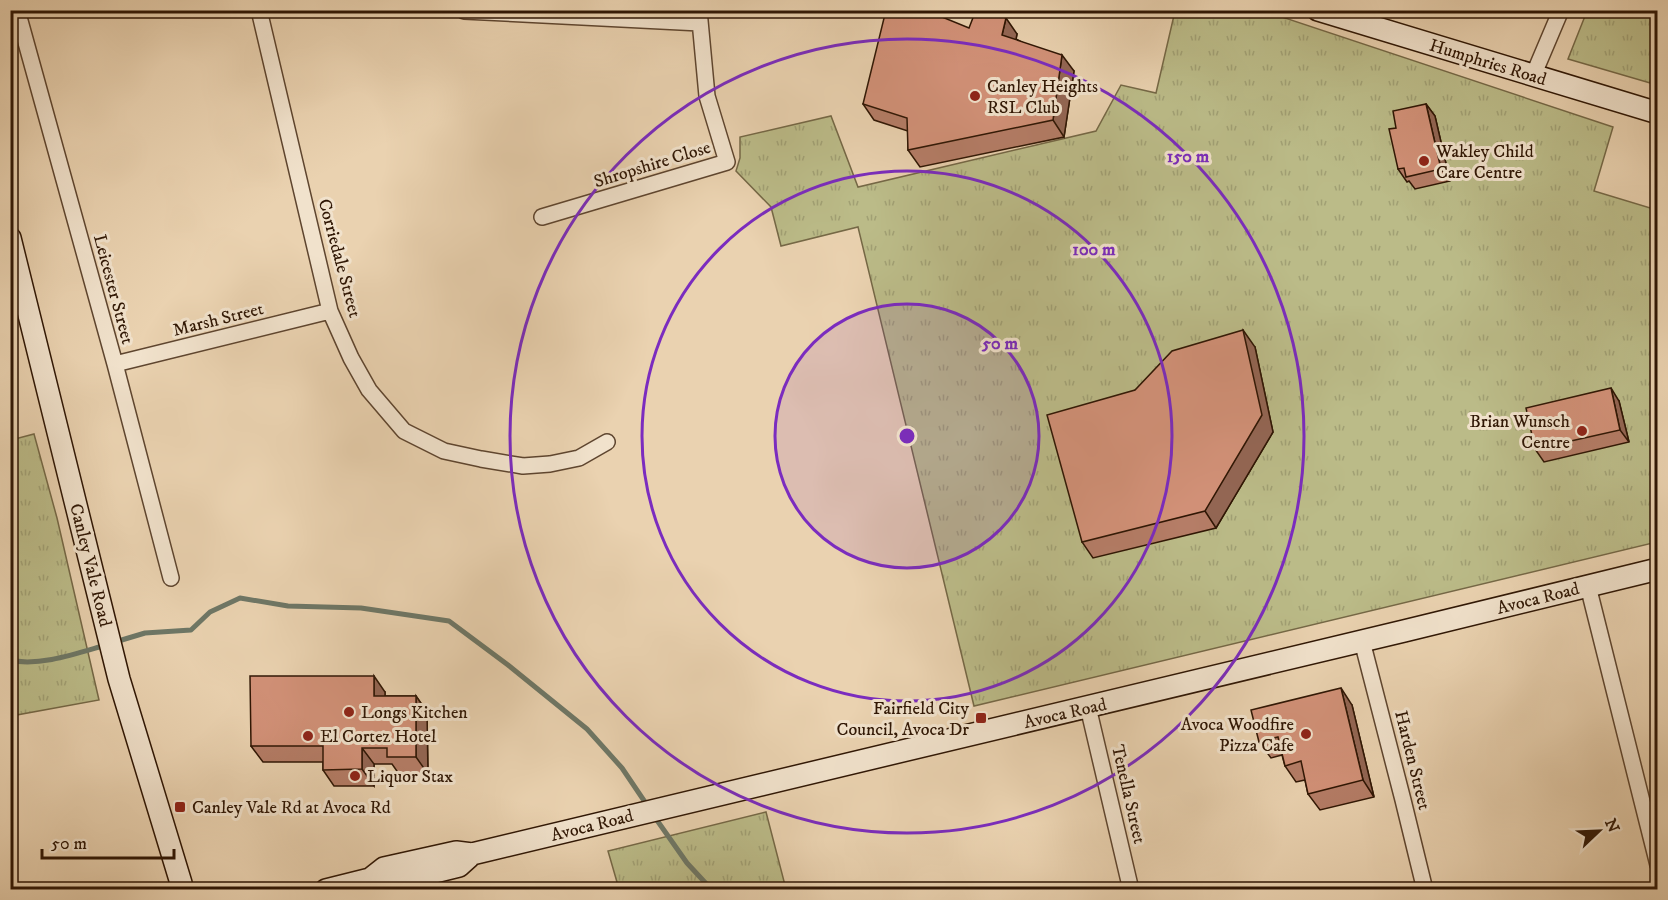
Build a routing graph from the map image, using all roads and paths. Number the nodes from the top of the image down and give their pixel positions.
1 (17, 10) edge
2 (259, 10) edge
3 (1561, 10) edge
4 (464, 11) edge
5 (1328, 12) edge
6 (699, 16) edge
7 (1533, 75) junction
8 (1658, 113) edge
9 (542, 217) dead end
10 (10, 238) edge
11 (14, 270) edge
12 (330, 311) junction
13 (115, 364) junction
14 (606, 442) dead end
15 (1658, 569) edge
16 (171, 578) dead end
17 (1588, 586) junction
18 (1362, 641) junction
19 (1088, 707) junction
20 (472, 854) junction
21 (1658, 865) edge
22 (370, 879) junction
23 (428, 882) edge
24 (182, 890) edge
25 (326, 890) edge
26 (1131, 890) edge
27 (1425, 890) edge

1 - 13 street, Leicester Street
2 - 12 street, Corriedale Street
3 - 7 street
4 - 6 street
5 - 7 main road, Humphries Road
6 - 9 street, Shropshire Close
7 - 8 main road, Humphries Road
10 - 11 main road, Canley Vale Road
11 - 24 main road, Canley Vale Road
12 - 13 street, Marsh Street
12 - 14 street, Corriedale Street
13 - 16 street, Leicester Street
15 - 17 main road, Avoca Road
17 - 18 main road, Avoca Road
17 - 21 street
18 - 19 main road, Avoca Road
18 - 27 street, Harden Street
19 - 20 main road, Avoca Road
19 - 26 street, Tenella Street
20 - 22 main road, Avoca Road
20 - 23 main road, Avoca Road
22 - 23 main road, Avoca Road
22 - 25 main road, Avoca Road

